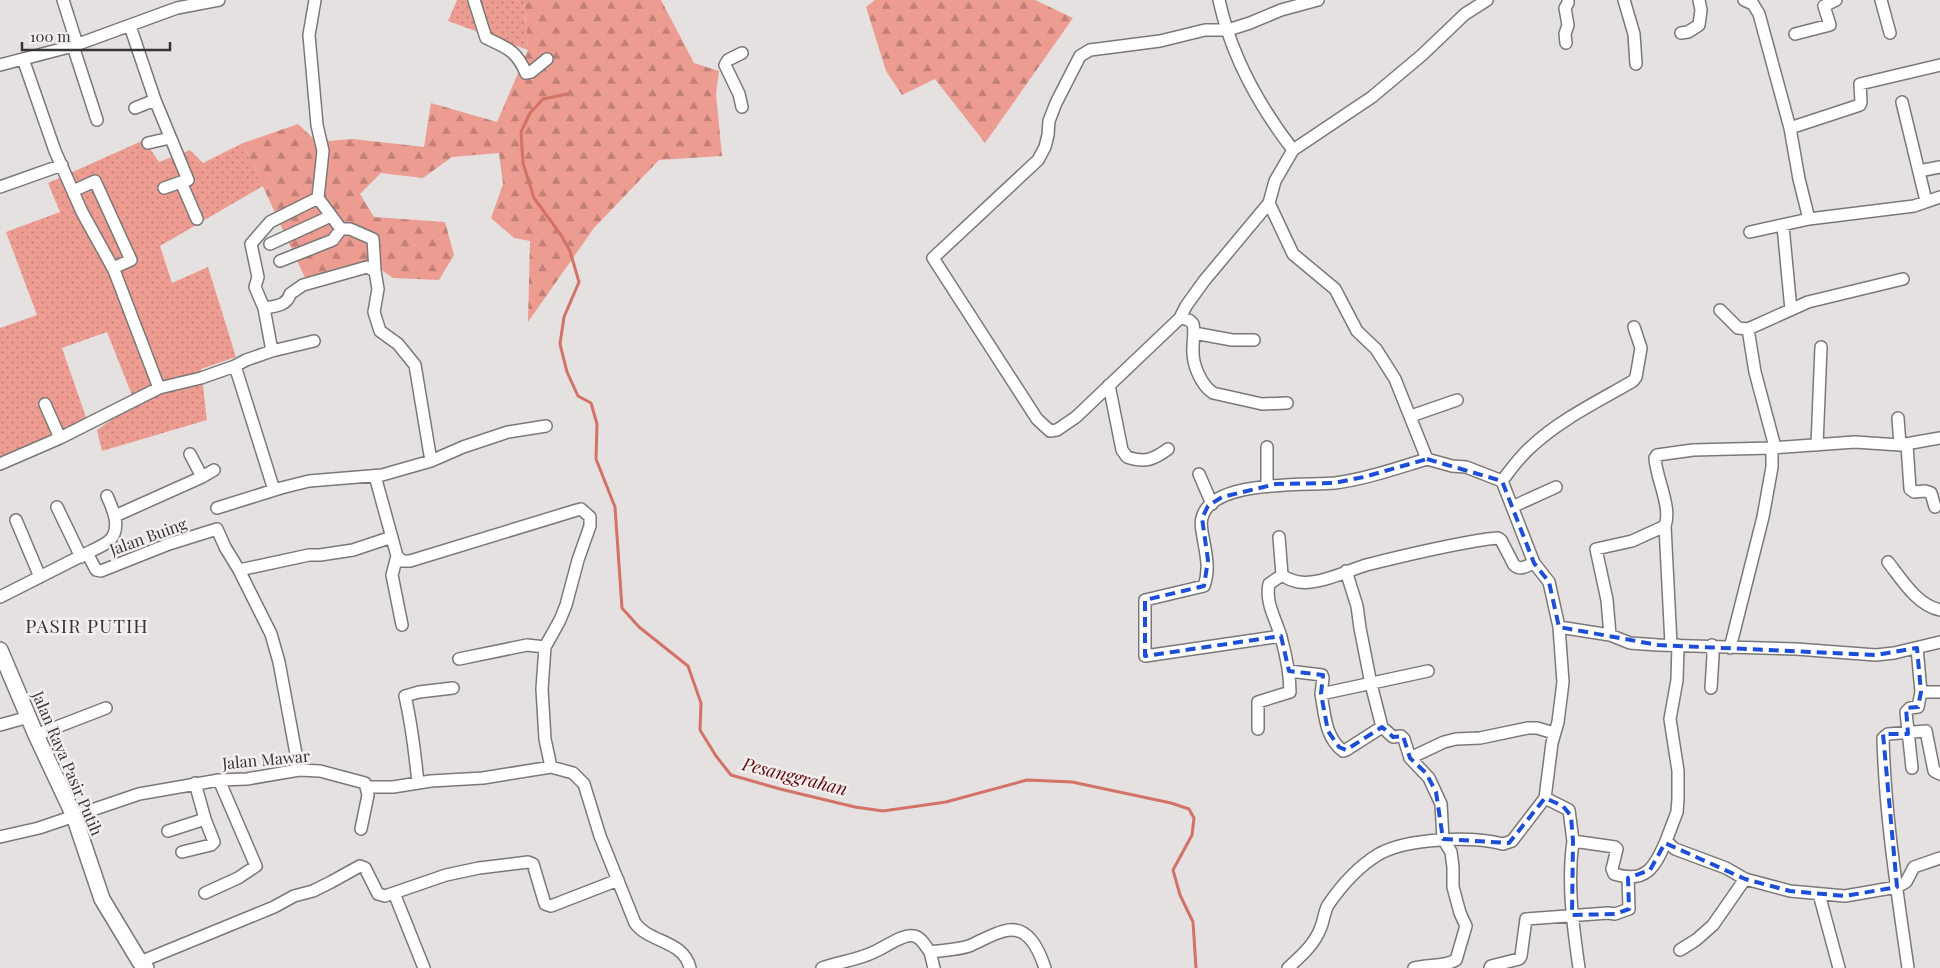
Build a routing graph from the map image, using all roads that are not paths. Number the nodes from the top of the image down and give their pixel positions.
1 (63, 0) edge
2 (219, 0) edge
3 (315, 0) edge
4 (474, 0) edge
5 (1219, 0) edge
6 (1318, 0) edge
7 (1487, 0) edge
8 (1568, 0) edge
9 (1624, 0) edge
10 (1701, 0) edge
11 (1744, 0) edge
12 (1836, 0) edge
13 (1881, 0) edge
14 (130, 26) junction
15 (1228, 30) junction
16 (1681, 33) dead end
17 (1890, 33) dead end
18 (1795, 34) dead end
19 (1566, 43) dead end
20 (75, 45) junction
21 (742, 53) dead end
22 (24, 59) junction
23 (547, 59) dead end
24 (1636, 64) dead end
25 (0, 65) edge
26 (1940, 65) edge
27 (155, 100) junction
28 (1902, 102) dead end
29 (742, 107) dead end
30 (135, 108) dead end
31 (97, 120) dead end
32 (1790, 128) junction
33 (170, 138) junction
34 (148, 143) dead end
35 (1293, 150) junction
36 (62, 165) junction
37 (1940, 167) edge
38 (1919, 171) junction
39 (181, 182) junction
40 (0, 187) edge
41 (164, 188) dead end
42 (73, 191) junction
43 (1940, 196) edge
44 (318, 198) junction
45 (1926, 201) junction
46 (1269, 203) junction
47 (331, 216) junction
48 (197, 219) dead end
49 (1809, 219) junction
50 (1783, 226) junction
51 (341, 229) junction
52 (1750, 232) dead end
53 (270, 244) dead end
54 (280, 261) dead end
55 (113, 268) junction
56 (375, 271) junction
57 (1903, 279) dead end
58 (264, 308) junction
59 (1720, 310) dead end
60 (1791, 310) junction
61 (1180, 318) junction
62 (1634, 327) dead end
63 (1748, 329) junction
64 (1194, 333) junction
65 (1254, 340) dead end
66 (314, 341) dead end
67 (1821, 347) dead end
68 (272, 351) junction
69 (235, 366) junction
70 (1109, 385) junction
71 (159, 388) junction
72 (1457, 400) dead end
73 (1286, 403) dead end
74 (45, 404) dead end
75 (1411, 416) junction
76 (1898, 418) dead end
77 (546, 426) dead end
78 (60, 438) junction
79 (1940, 438) edge
80 (1817, 445) junction
81 (1904, 445) junction
82 (1267, 447) dead end
83 (1774, 448) junction
84 (1168, 449) dead end
85 (190, 454) dead end
86 (1427, 459) junction
87 (431, 461) junction
88 (0, 464) edge
89 (214, 470) dead end
90 (1199, 474) dead end
91 (375, 476) junction
92 (202, 477) junction
93 (1502, 481) junction
94 (1268, 485) junction
95 (1556, 486) dead end
96 (274, 490) junction
97 (107, 496) dead end
98 (1212, 504) junction
99 (57, 507) dead end
100 (1512, 507) junction
101 (1935, 507) dead end
102 (217, 508) dead end
103 (116, 516) junction
104 (16, 520) dead end
105 (1665, 526) junction
106 (392, 537) junction
107 (1279, 538) dead end
108 (84, 555) junction
109 (397, 556) junction
110 (1888, 562) dead end
111 (1534, 563) junction
112 (239, 570) junction
113 (1346, 571) junction
114 (1282, 574) junction
115 (40, 577) junction
116 (0, 598) edge
117 (1940, 610) edge
118 (402, 626) dead end
119 (1559, 627) junction
120 (1610, 635) junction
121 (1281, 636) junction
122 (1940, 642) edge
123 (1674, 645) junction
124 (1712, 645) junction
125 (545, 647) junction
126 (1730, 648) junction
127 (1917, 648) junction
128 (0, 650) edge
129 (458, 659) dead end
130 (1289, 671) junction
131 (1428, 671) dead end
132 (1371, 684) junction
133 (453, 688) dead end
134 (1711, 688) dead end
135 (1922, 692) junction
136 (1940, 692) edge
137 (1321, 694) junction
138 (106, 708) dead end
139 (28, 717) junction
140 (0, 725) edge
141 (1382, 727) junction
142 (1258, 729) dead end
143 (1554, 733) junction
144 (1908, 734) junction
145 (36, 735) junction
146 (1410, 758) junction
147 (551, 767) junction
148 (1912, 768) dead end
149 (299, 770) junction
150 (1940, 774) edge
151 (219, 780) junction
152 (418, 783) junction
153 (195, 784) junction
154 (366, 787) junction
155 (1545, 798) junction
156 (74, 816) junction
157 (205, 820) junction
158 (361, 829) dead end
159 (168, 831) dead end
160 (0, 837) edge
161 (1443, 839) junction
162 (1666, 841) junction
163 (1573, 842) junction
164 (182, 852) dead end
165 (1940, 858) edge
166 (1628, 878) junction
167 (1745, 879) junction
168 (618, 880) junction
169 (1897, 887) junction
170 (205, 893) dead end
171 (394, 893) junction
172 (1819, 894) junction
173 (1572, 915) junction
174 (1680, 950) dead end
175 (930, 952) junction
176 (143, 965) edge
177 (1429, 966) edge
178 (424, 968) edge
179 (690, 968) edge
180 (822, 968) edge
181 (934, 968) edge
182 (1044, 968) edge
183 (1288, 968) edge
184 (1414, 968) edge
185 (1490, 968) edge
186 (1579, 968) edge
187 (1839, 968) edge
188 (1908, 968) edge

1 - 20 street
2 - 14 street
3 - 44 street
4 - 23 street
5 - 15 street
6 - 15 street
7 - 35 street
8 - 19 street
9 - 24 street
10 - 16 street
11 - 32 street
12 - 18 street
13 - 17 street
14 - 20 street
14 - 27 street
15 - 35 street
15 - 70 street
20 - 22 street
20 - 31 street
21 - 29 street
22 - 25 street
22 - 36 street
26 - 32 street
27 - 30 street
27 - 33 street
28 - 38 street
32 - 49 street
33 - 34 street
33 - 39 street
35 - 46 street
36 - 40 street
36 - 42 street
37 - 38 street
38 - 45 street
39 - 41 street
39 - 48 street
42 - 55 street
42 - 55 street
43 - 45 street
44 - 47 street
44 - 58 street
45 - 49 street
46 - 61 street
46 - 75 street
47 - 51 street
47 - 53 street
49 - 50 street
50 - 52 street
50 - 60 street
51 - 54 street
51 - 56 street
55 - 71 street
56 - 58 street
56 - 87 street
57 - 60 street
58 - 68 street
59 - 63 street
60 - 63 street
61 - 64 street
61 - 70 street
62 - 93 street
63 - 83 street
64 - 65 street
64 - 73 street
66 - 68 street
67 - 80 street
68 - 69 street
69 - 71 street
69 - 96 street
70 - 84 street
71 - 78 street
72 - 75 street
74 - 78 street
75 - 86 street
76 - 81 street
77 - 87 street
78 - 88 street
79 - 81 street
80 - 81 street
80 - 83 street
81 - 101 street
82 - 94 street
83 - 105 street
83 - 126 street
85 - 92 street
86 - 93 street
86 - 94 street
87 - 91 street
89 - 92 street
90 - 98 street
91 - 96 street
91 - 106 street
92 - 103 street
93 - 100 street
94 - 98 street
95 - 100 street
96 - 102 street
97 - 103 street
98 - 121 street
99 - 108 street
100 - 111 street
103 - 108 street
104 - 115 street
105 - 120 street
105 - 123 street
106 - 109 street
106 - 112 street
107 - 114 street
108 - 112 street, Jalan Buing
108 - 115 street
109 - 118 street
109 - 125 street
110 - 117 street
111 - 113 street
111 - 119 street
112 - 149 street
113 - 114 street
113 - 132 street
114 - 121 street
115 - 116 street
119 - 120 street
119 - 143 street
120 - 123 street
121 - 130 street
122 - 127 street
123 - 124 street
123 - 162 street
124 - 126 street
124 - 134 street
125 - 129 street
125 - 147 street
126 - 127 street
127 - 135 street
128 - 139 street, Jalan Raya Pasir Putih
130 - 137 street
130 - 142 street
131 - 132 street
132 - 137 street
132 - 141 street
133 - 152 street
135 - 136 street
135 - 144 street
137 - 141 street
138 - 145 street
139 - 140 street
139 - 145 street, Jalan Raya Pasir Putih
141 - 146 street
143 - 146 street
143 - 155 street
144 - 148 street
144 - 150 street
144 - 169 street
145 - 156 street, Jalan Raya Pasir Putih
146 - 161 street
147 - 152 street, Jalan Mawar
147 - 168 street
149 - 151 street, Jalan Mawar
149 - 154 street, Jalan Mawar
151 - 153 street, Jalan Mawar
151 - 170 street
152 - 154 street, Jalan Mawar
153 - 156 street, Jalan Mawar
153 - 157 street
154 - 158 street
155 - 161 street
155 - 163 street
156 - 160 street, Jalan Mawar
156 - 176 street, Jalan Raya Pasir Putih
157 - 159 street
157 - 164 street
161 - 177 street
161 - 183 street
162 - 166 street
162 - 167 street
163 - 166 street
163 - 173 street
165 - 169 street
166 - 173 street
167 - 172 street
167 - 174 street
168 - 171 street
168 - 179 street
169 - 172 street
169 - 188 street
171 - 176 street
171 - 178 street
172 - 187 street
173 - 185 street
173 - 186 street
175 - 180 street
175 - 181 street
175 - 182 street
177 - 184 street

